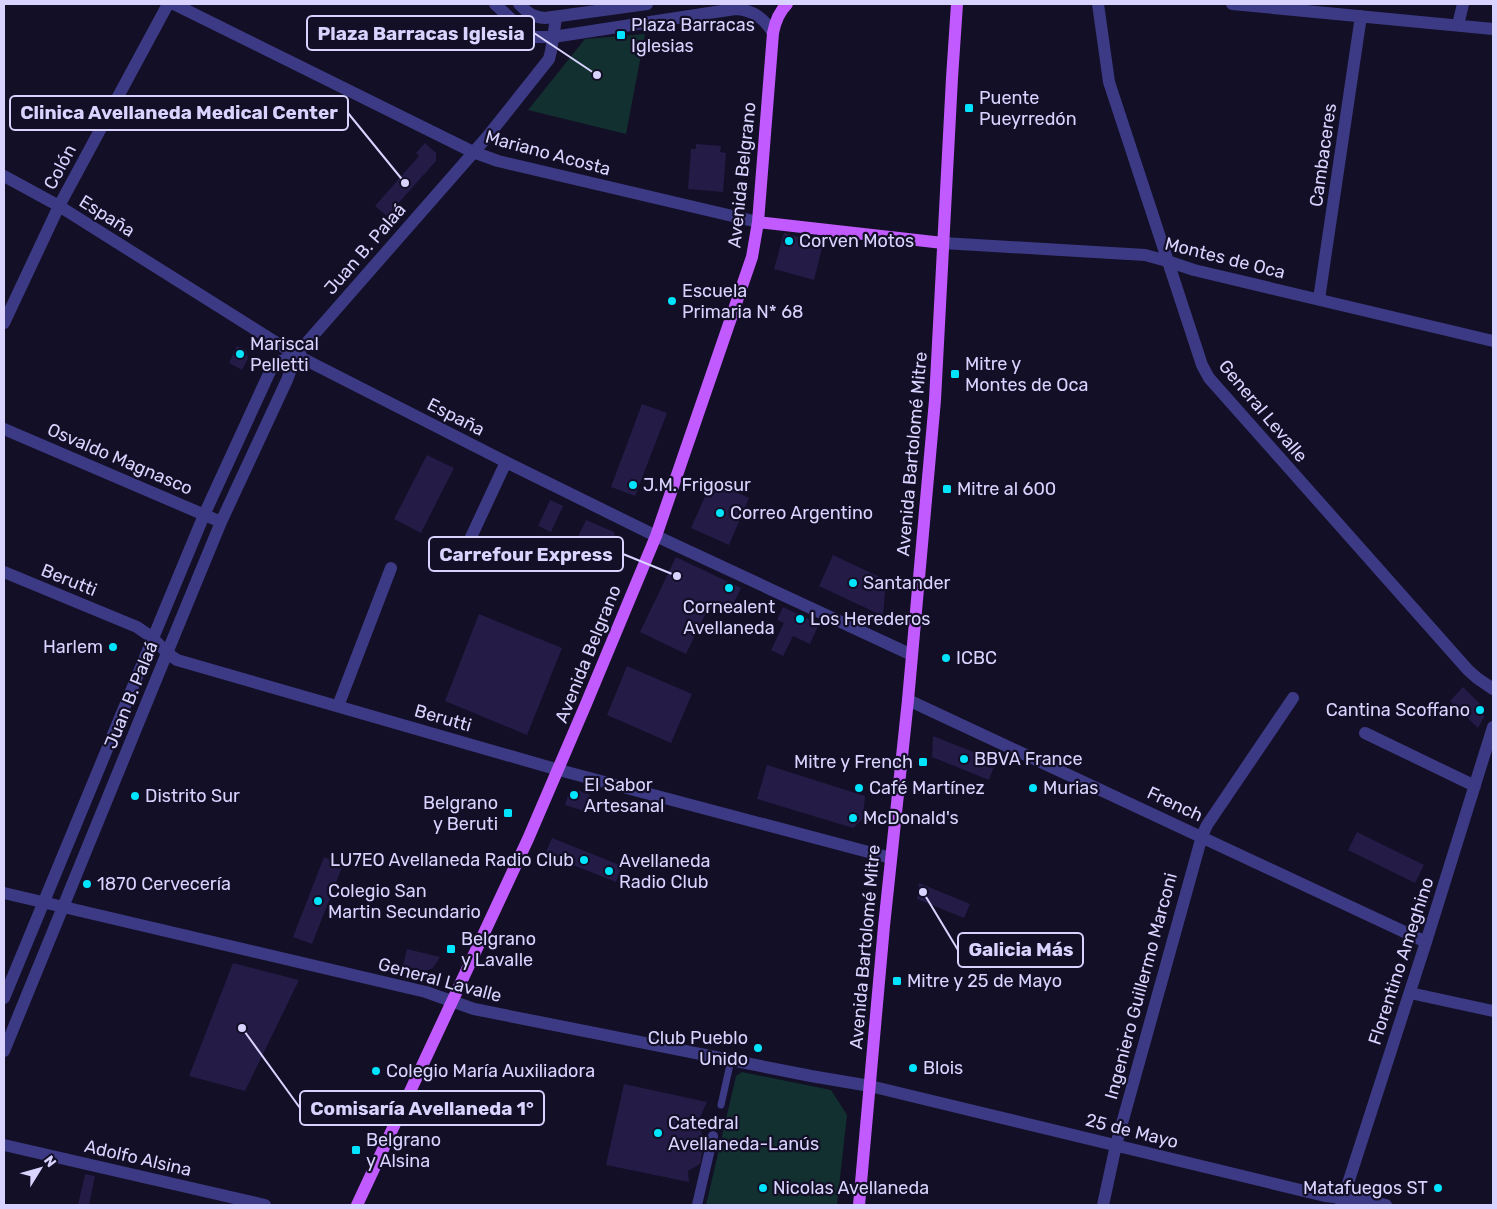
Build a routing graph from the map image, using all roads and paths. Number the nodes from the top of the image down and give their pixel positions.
1 (168, 4) edge
2 (174, 4) edge
3 (495, 4) edge
4 (519, 4) edge
5 (648, 4) edge
6 (787, 4) edge
7 (957, 4) edge
8 (1098, 4) edge
9 (1232, 4) edge
10 (1463, 4) edge
11 (1361, 16) junction
12 (556, 18) junction
13 (1458, 25) junction
14 (1493, 29) edge
15 (773, 34) junction
16 (553, 37) junction
17 (473, 152) junction
18 (4, 176) edge
19 (59, 206) junction
20 (758, 222) junction
21 (943, 243) junction
22 (1167, 261) junction
23 (1319, 299) junction
24 (4, 323) edge
25 (1493, 340) edge
26 (296, 355) junction
27 (4, 428) edge
28 (506, 462) junction
29 (204, 515) junction
30 (222, 522) junction
31 (656, 536) junction
32 (459, 563) dead end
33 (391, 568) dead end
34 (4, 572) edge
35 (153, 638) junction
36 (167, 653) junction
37 (912, 655) junction
38 (1493, 689) edge
39 (1293, 698) dead end
40 (908, 700) junction
41 (338, 706) junction
42 (1493, 727) edge
43 (1365, 733) dead end
44 (559, 770) junction
45 (1475, 786) junction
46 (1202, 836) junction
47 (891, 858) junction
48 (4, 893) edge
49 (44, 902) junction
50 (63, 908) junction
51 (1426, 942) junction
52 (1410, 993) junction
53 (4, 998) edge
54 (452, 1001) junction
55 (1493, 1011) edge
56 (9, 1025) edge
57 (4, 1051) edge
58 (732, 1060) junction
59 (870, 1086) junction
60 (721, 1105) dead end
61 (713, 1136) dead end
62 (4, 1145) edge
63 (1116, 1145) junction
64 (1342, 1202) edge
65 (265, 1205) edge
66 (357, 1205) edge
67 (697, 1205) edge
68 (859, 1205) edge
69 (1103, 1205) edge
70 (1386, 1205) edge

1 - 19 street, Colón
2 - 17 street, Mariano Acosta
3 - 16 street
4 - 12 street
5 - 12 street
6 - 15 main road, Avenida Belgrano
7 - 21 main road, Avenida Bartolomé Mitre
8 - 22 street, General Levalle
9 - 11 street
10 - 13 street
11 - 13 street
11 - 23 street, Cambaceres
12 - 16 street, Juan B. Palaá
13 - 14 street
15 - 16 street
15 - 20 main road, Avenida Belgrano
16 - 17 street, Juan B. Palaá
17 - 20 street, Mariano Acosta
17 - 26 street, Juan B. Palaá
18 - 19 street, España
19 - 24 street, Colón
19 - 26 street, España
20 - 21 main road, Mariano Acosta
20 - 31 main road, Avenida Belgrano
21 - 22 street, Montes de Oca
21 - 37 main road, Avenida Bartolomé Mitre
22 - 23 street, Montes de Oca
22 - 38 street, General Levalle
23 - 25 street, Montes de Oca
26 - 28 street, España
26 - 29 street, Juan B. Palaá
26 - 30 street, Juan B. Palaá
27 - 29 street, Osvaldo Magnasco
28 - 31 street, España
28 - 32 street
29 - 30 street, Osvaldo Magnasco
29 - 35 street, Juan B. Palaá
30 - 36 street, Juan B. Palaá
31 - 37 street, España
31 - 44 main road, Avenida Belgrano
33 - 41 street
34 - 35 street, Berutti
35 - 36 street, Berutti
35 - 49 street, Juan B. Palaá
36 - 41 street, Berutti
36 - 50 street, Juan B. Palaá
37 - 40 main road, Avenida Bartolomé Mitre
39 - 46 street, Ingeniero Guillermo Marconi
40 - 46 street, French
40 - 47 main road, Avenida Bartolomé Mitre
41 - 44 street, Berutti
42 - 45 street, Florentino Ameghino
43 - 45 street
44 - 47 street, Berutti
44 - 54 main road, Avenida Belgrano
45 - 51 street, Florentino Ameghino
46 - 51 street, French
46 - 63 street, Ingeniero Guillermo Marconi
47 - 59 main road, Avenida Bartolomé Mitre
48 - 49 street, General Lavalle
49 - 50 street, General Lavalle
49 - 53 street, Juan B. Palaá
50 - 54 street, General Lavalle
50 - 56 street, Juan B. Palaá
51 - 52 street, Florentino Ameghino
52 - 55 street
52 - 64 street, Florentino Ameghino
54 - 58 street, General Lavalle
54 - 66 main road, Avenida Belgrano
56 - 57 street, Juan B. Palaá
58 - 59 street, General Lavalle
58 - 60 lane
59 - 63 street, 25 de Mayo
59 - 68 main road, Avenida Bartolomé Mitre
61 - 67 street
62 - 65 street, Adolfo Alsina
63 - 64 street, 25 de Mayo
63 - 69 street, Ingeniero Guillermo Marconi
64 - 70 street, 25 de Mayo

